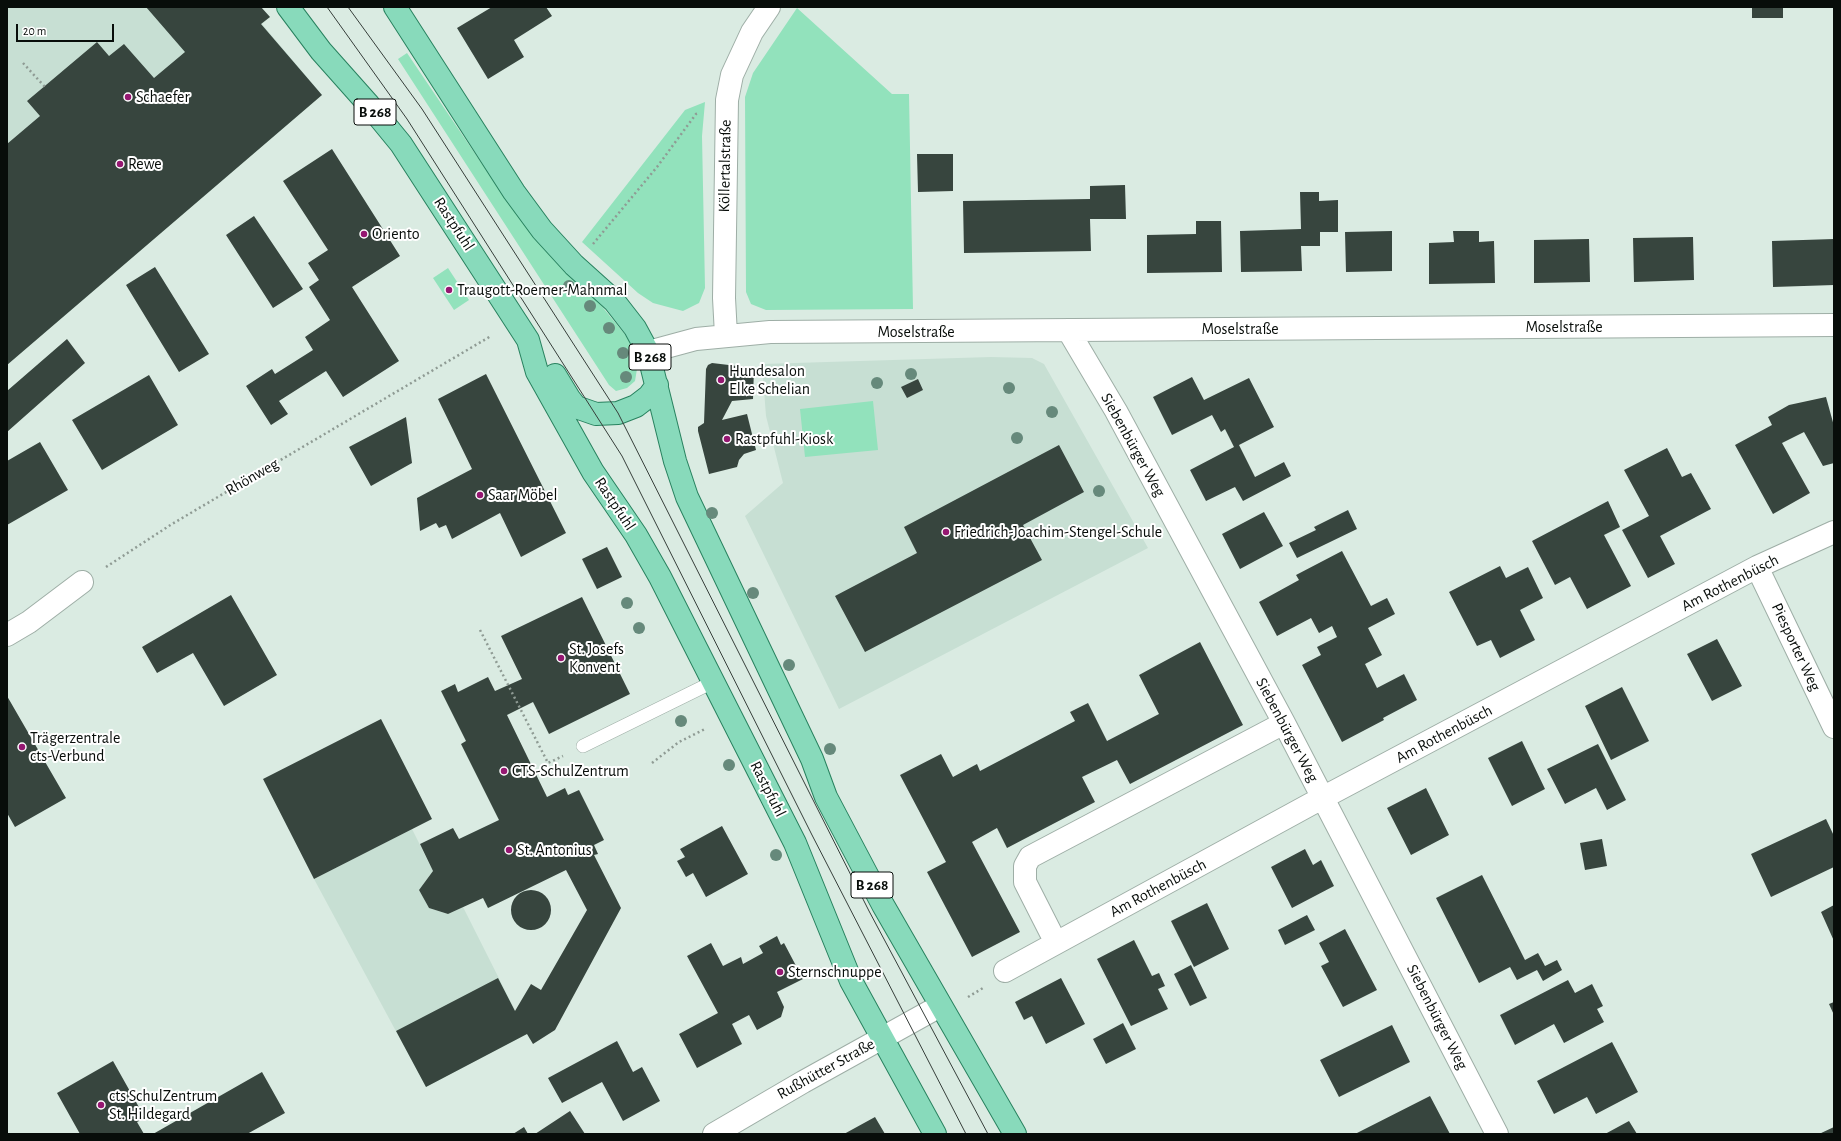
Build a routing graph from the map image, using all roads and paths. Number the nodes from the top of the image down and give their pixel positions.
1 (288, 7) edge
2 (395, 7) edge
3 (769, 7) edge
4 (23, 63) dead end
5 (45, 87) dead end
6 (727, 100) junction
7 (589, 248) dead end
8 (1834, 325) edge
9 (1068, 330) junction
10 (493, 335) dead end
11 (726, 335) junction
12 (528, 340) junction
13 (648, 352) junction
14 (658, 385) junction
15 (1834, 532) edge
16 (1757, 567) junction
17 (82, 582) joint
18 (480, 630) dead end
19 (7, 635) edge
20 (713, 682) junction
21 (1284, 723) junction
22 (1834, 727) edge
23 (699, 733) dead end
24 (583, 746) joint
25 (652, 763) dead end
26 (1323, 798) junction
27 (1056, 943) junction
28 (1005, 971) dead end
29 (940, 1006) junction
30 (883, 1037) junction
31 (714, 1134) edge
32 (935, 1134) edge
33 (1015, 1134) edge
34 (1497, 1134) edge

1 - 12 main road, Rastpfuhl / B 268
2 - 13 main road, B 268
3 - 6 street, Köllertalstraße
4 - 5 path
6 - 7 path
6 - 11 street, Köllertalstraße
8 - 9 street, Moselstraße
9 - 11 street, Moselstraße
9 - 21 street, Siebenbürger Weg
10 - 17 path, Rhönweg
11 - 13 street, Moselstraße
12 - 14 main road, B 268
12 - 20 main road, Rastpfuhl / B 268
13 - 14 main road, B 268
14 - 29 main road, B 268
15 - 16 street, Am Rothenbüsch
16 - 22 street, Piesporter Weg
16 - 26 street, Am Rothenbüsch
17 - 19 street
18 - 24 path
20 - 24 lane
20 - 30 main road, Rastpfuhl / B 268
21 - 26 street, Siebenbürger Weg
21 - 27 street
23 - 25 path
26 - 27 street, Am Rothenbüsch
26 - 34 street, Siebenbürger Weg
27 - 28 street, Am Rothenbüsch
29 - 30 street, Rußhütter Straße
29 - 33 main road, B 268
30 - 31 street, Rußhütter Straße
30 - 32 main road, B 268

